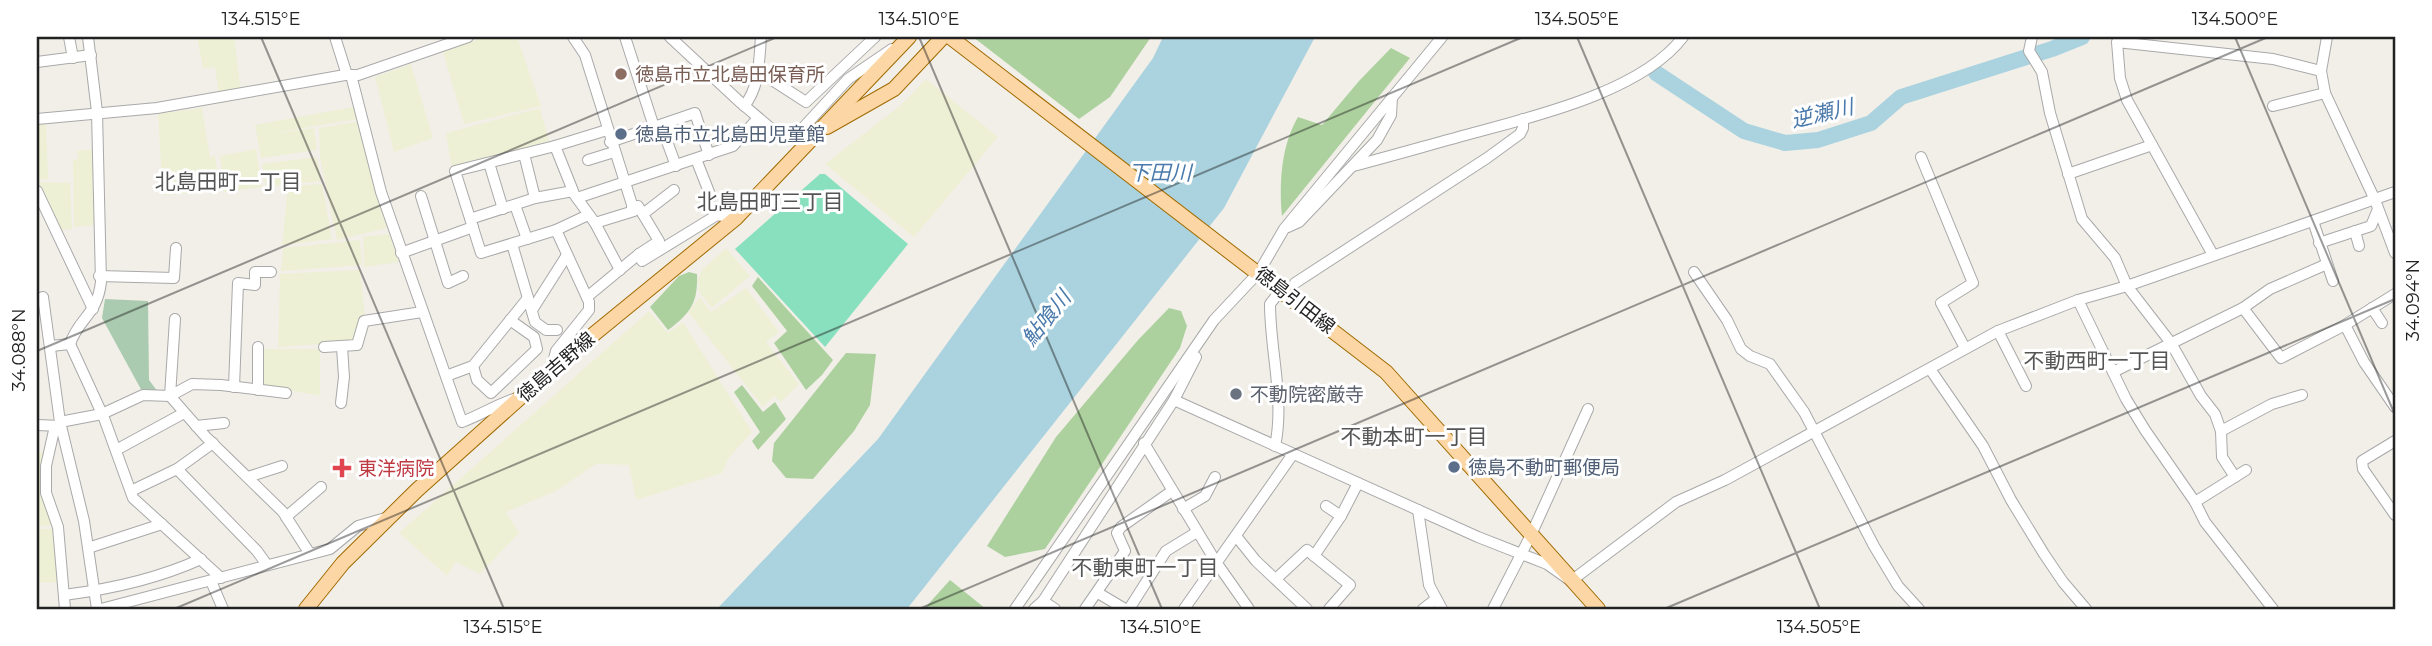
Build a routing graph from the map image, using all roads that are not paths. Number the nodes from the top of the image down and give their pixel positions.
1 (69, 37) edge
2 (88, 37) edge
3 (468, 37) edge
4 (573, 37) edge
5 (625, 37) edge
6 (670, 37) edge
7 (761, 37) edge
8 (875, 37) edge
9 (943, 37) edge
10 (950, 37) edge
11 (1442, 37) edge
12 (1682, 37) edge
13 (2032, 37) edge
14 (2327, 37) edge
15 (907, 38) edge
16 (340, 40) edge
17 (91, 55) junction
18 (73, 58) junction
19 (37, 61) edge
20 (758, 71) junction
21 (2321, 71) junction
22 (349, 75) junction
23 (2325, 93) junction
24 (1392, 97) junction
25 (744, 106) junction
26 (2273, 106) dead end
27 (97, 112) junction
28 (758, 118) junction
29 (37, 119) edge
30 (1523, 119) junction
31 (657, 126) junction
32 (607, 130) junction
33 (816, 134) junction
34 (2152, 145) junction
35 (555, 146) junction
36 (612, 147) junction
37 (524, 154) junction
38 (709, 155) junction
39 (1921, 157) dead end
40 (696, 159) junction
41 (589, 160) dead end
42 (489, 163) junction
43 (676, 166) junction
44 (1353, 166) junction
45 (2067, 174) junction
46 (624, 183) junction
47 (674, 190) dead end
48 (37, 191) edge
49 (2395, 192) edge
50 (575, 195) junction
51 (421, 197) dead end
52 (711, 197) dead end
53 (535, 198) junction
54 (514, 205) junction
55 (2377, 205) junction
56 (632, 207) junction
57 (503, 209) junction
58 (643, 214) junction
59 (736, 218) junction
60 (591, 219) junction
61 (2313, 220) junction
62 (471, 223) junction
63 (1284, 229) junction
64 (556, 230) junction
65 (2355, 231) junction
66 (527, 239) junction
67 (433, 241) junction
68 (2319, 243) junction
69 (512, 244) junction
70 (2359, 246) dead end
71 (176, 248) dead end
72 (401, 253) junction
73 (2395, 253) edge
74 (639, 254) junction
75 (2213, 254) junction
76 (567, 255) junction
77 (2327, 264) junction
78 (620, 270) junction
79 (271, 272) dead end
80 (1259, 272) junction
81 (1694, 272) dead end
82 (99, 276) junction
83 (463, 276) dead end
84 (2333, 281) dead end
85 (1295, 283) dead end
86 (2127, 286) junction
87 (2395, 294) edge
88 (1277, 295) dead end
89 (587, 297) junction
90 (528, 298) junction
91 (37, 299) edge
92 (2078, 300) junction
93 (2243, 308) junction
94 (2372, 308) junction
95 (93, 309) junction
96 (532, 310) junction
97 (422, 312) junction
98 (175, 318) dead end
99 (510, 320) junction
100 (1214, 320) junction
101 (2382, 323) dead end
102 (2345, 325) junction
103 (557, 330) dead end
104 (1998, 331) junction
105 (2171, 343) junction
106 (70, 344) junction
107 (51, 346) junction
108 (258, 346) dead end
109 (324, 347) dead end
110 (342, 347) junction
111 (1965, 348) junction
112 (473, 366) junction
113 (1930, 369) junction
114 (551, 370) junction
115 (2113, 372) junction
116 (446, 376) junction
117 (2026, 386) dead end
118 (234, 387) junction
119 (258, 390) junction
120 (286, 393) dead end
121 (2302, 395) dead end
122 (170, 396) junction
123 (521, 397) junction
124 (1174, 400) junction
125 (341, 403) dead end
126 (2395, 407) edge
127 (1588, 408) dead end
128 (184, 413) junction
129 (102, 414) junction
130 (224, 423) dead end
131 (37, 425) edge
132 (59, 425) junction
133 (196, 426) junction
134 (1815, 430) junction
135 (2221, 431) junction
136 (2395, 441) edge
137 (213, 443) junction
138 (1144, 443) junction
139 (1275, 446) junction
140 (116, 450) junction
141 (1293, 454) junction
142 (282, 466) dead end
143 (177, 469) junction
144 (2246, 470) dead end
145 (248, 477) junction
146 (1215, 477) dead end
147 (2235, 477) junction
148 (1358, 483) junction
149 (321, 487) dead end
150 (131, 491) junction
151 (1172, 491) junction
152 (2195, 502) junction
153 (1326, 506) dead end
154 (1183, 509) junction
155 (1418, 510) junction
156 (2395, 515) edge
157 (1341, 516) junction
158 (286, 517) junction
159 (390, 517) junction
160 (162, 524) junction
161 (1197, 532) junction
162 (1531, 535) junction
163 (1236, 536) junction
164 (88, 548) junction
165 (310, 554) junction
166 (1520, 554) junction
167 (1314, 556) junction
168 (201, 559) junction
169 (1216, 562) junction
170 (267, 565) junction
171 (1277, 578) junction
172 (216, 579) junction
173 (1571, 581) junction
174 (94, 591) junction
175 (1098, 593) junction
176 (64, 595) junction
177 (151, 597) junction
178 (1192, 598) junction
179 (1439, 604) edge
180 (1038, 605) edge
181 (1335, 607) edge
182 (65, 609) edge
183 (99, 609) edge
184 (157, 609) edge
185 (223, 609) edge
186 (306, 609) edge
187 (1016, 609) edge
188 (1055, 609) edge
189 (1085, 609) edge
190 (1127, 609) edge
191 (1184, 609) edge
192 (1200, 609) edge
193 (1249, 609) edge
194 (1307, 609) edge
195 (1423, 609) edge
196 (1493, 609) edge
197 (1598, 609) edge
198 (1919, 609) edge
199 (2086, 609) edge
200 (2273, 609) edge

1 - 18 street
2 - 17 street
3 - 22 street
4 - 32 street
5 - 31 street
6 - 25 street
7 - 20 street
8 - 20 street
9 - 33 main road, 徳島吉野線
10 - 80 main road, 徳島引田線
11 - 24 street
12 - 30 street
13 - 45 street
14 - 21 street
15 - 28 street
15 - 33 main road, 徳島吉野線
16 - 22 street
17 - 18 street
17 - 27 street
18 - 19 street
20 - 25 street
21 - 23 street
21 - 34 street
22 - 27 street
22 - 72 street
23 - 26 street
23 - 55 street
24 - 44 street
24 - 63 street
25 - 28 street
27 - 29 street
27 - 82 street
28 - 38 street
30 - 44 street
30 - 85 street
31 - 36 street
31 - 38 street
31 - 43 street
32 - 35 street
32 - 36 street
33 - 59 main road, 徳島吉野線
34 - 45 street
34 - 75 street
35 - 37 street
35 - 50 street
36 - 41 street
36 - 46 street
37 - 42 street
37 - 53 street
38 - 40 street
39 - 111 street
40 - 43 street
40 - 52 street
42 - 57 street
42 - 62 street
43 - 46 street
44 - 63 street
45 - 86 street
46 - 50 street
46 - 56 street
47 - 58 street
48 - 95 street
49 - 55 street
50 - 53 street
50 - 60 street
51 - 67 street
53 - 54 street
54 - 57 street
54 - 66 street
55 - 61 street
55 - 65 street
55 - 73 street
56 - 58 street
56 - 60 street
57 - 62 street
58 - 74 street
59 - 74 street
59 - 114 main road, 徳島吉野線
60 - 64 street
60 - 78 street
61 - 68 street
61 - 75 street
62 - 67 street
62 - 69 street
63 - 80 street
64 - 66 street
64 - 76 street
65 - 68 street
65 - 70 street
66 - 69 street
67 - 72 street
67 - 83 street
68 - 77 street
69 - 90 street
71 - 82 street
72 - 97 street
74 - 78 street
75 - 86 street
76 - 89 street
76 - 96 street
77 - 84 street
77 - 93 street
78 - 89 street
79 - 118 street
80 - 100 street
80 - 162 main road, 徳島引田線
81 - 134 street
82 - 95 street
86 - 92 street
86 - 105 street
87 - 94 street
88 - 139 street
89 - 114 street
90 - 96 street
90 - 99 street
91 - 107 street
92 - 104 street
92 - 115 street
93 - 102 street
93 - 105 street
94 - 101 street
94 - 102 street
95 - 106 street
96 - 103 street
97 - 110 street
97 - 116 street
98 - 122 street
99 - 112 street
99 - 112 street
100 - 124 street
100 - 187 street
102 - 126 street
104 - 111 street
104 - 117 street
105 - 115 street
105 - 135 street
106 - 107 street
106 - 129 street
107 - 132 street
108 - 119 street
109 - 110 street
110 - 125 street
111 - 113 street
112 - 116 street
113 - 134 street
113 - 199 street
114 - 123 main road, 徳島吉野線
115 - 152 street
116 - 123 street
118 - 119 street
118 - 122 street
119 - 120 street
121 - 135 street
122 - 128 street
122 - 129 street
123 - 159 main road, 徳島吉野線
124 - 138 street
124 - 139 street
127 - 162 street
128 - 133 street
128 - 140 street
129 - 132 street
129 - 140 street
130 - 133 street
131 - 132 street
132 - 164 street
132 - 176 street
133 - 137 street
134 - 173 street
134 - 198 street
135 - 147 street
136 - 156 street
137 - 143 street
137 - 145 street
138 - 151 street
138 - 180 street
139 - 141 street
140 - 150 street
141 - 148 street
141 - 163 street
142 - 145 street
143 - 150 street
143 - 170 street
144 - 147 street
145 - 158 street
146 - 154 street
147 - 152 street
148 - 155 street
148 - 157 street
149 - 158 street
150 - 160 street
151 - 154 street
151 - 175 street
152 - 200 street
153 - 157 street
154 - 161 street
155 - 166 street
155 - 179 street
157 - 167 street
158 - 165 street
159 - 165 street
159 - 186 main road, 徳島吉野線
160 - 164 street
160 - 168 street
161 - 169 street
161 - 190 street
162 - 166 street
162 - 173 main road, 徳島引田線
163 - 169 street
163 - 171 street
164 - 174 street
165 - 170 street
166 - 173 street
166 - 196 street
167 - 171 street
167 - 181 street
168 - 172 street
168 - 174 street
169 - 178 street
169 - 193 street
170 - 172 street
171 - 194 street
172 - 177 street
172 - 185 street
173 - 197 main road, 徳島引田線
174 - 176 street
174 - 183 street
175 - 189 street
175 - 190 street
176 - 182 street
177 - 183 street
177 - 184 street
178 - 191 street
178 - 192 street
179 - 195 street
180 - 188 street

